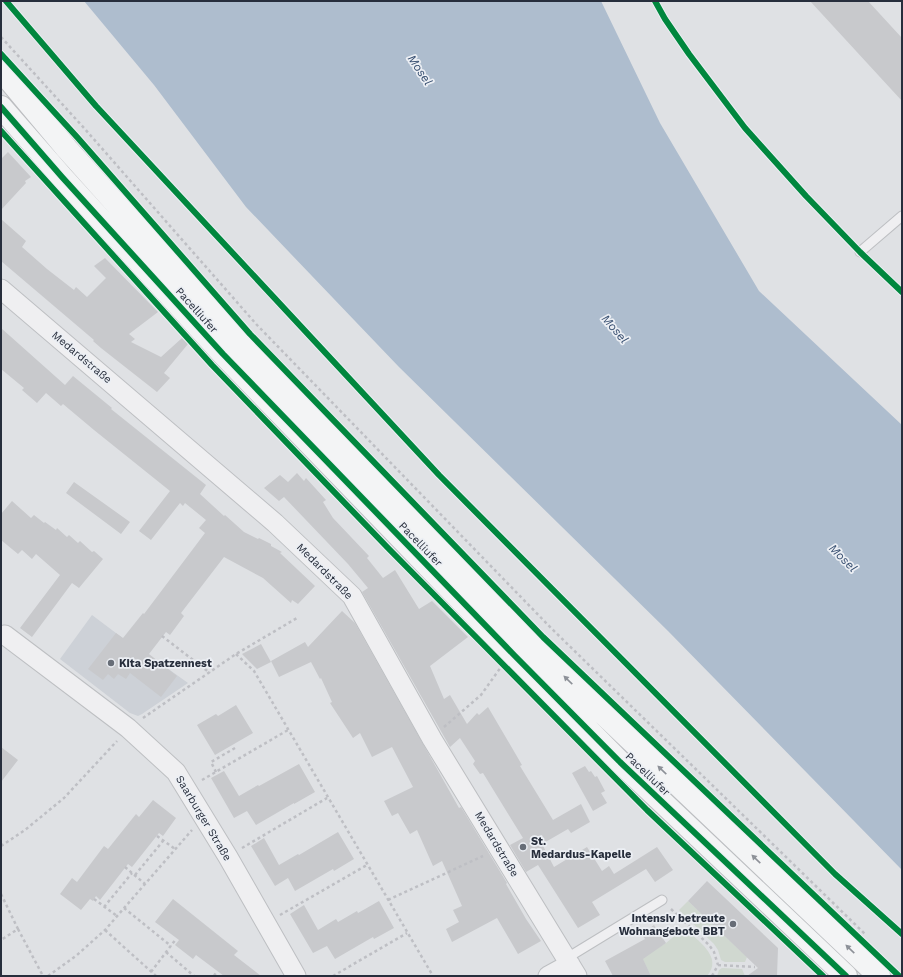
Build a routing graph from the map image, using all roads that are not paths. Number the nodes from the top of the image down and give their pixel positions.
1 (1, 70) edge
2 (1, 107) edge
3 (902, 216) edge
4 (860, 252) dead end
5 (1, 288) edge
6 (3, 633) edge
7 (662, 900) road end
8 (571, 966) edge
9 (296, 976) edge
10 (548, 976) edge
11 (846, 976) edge
12 (879, 976) edge

12 -> 1 main road, Pacelliufer
2 - 11 main road, Pacelliufer
3 - 4 lane
5 - 8 street, Medardstraße
6 - 9 street, Saarburger Straße
7 - 8 lane
8 - 10 street

